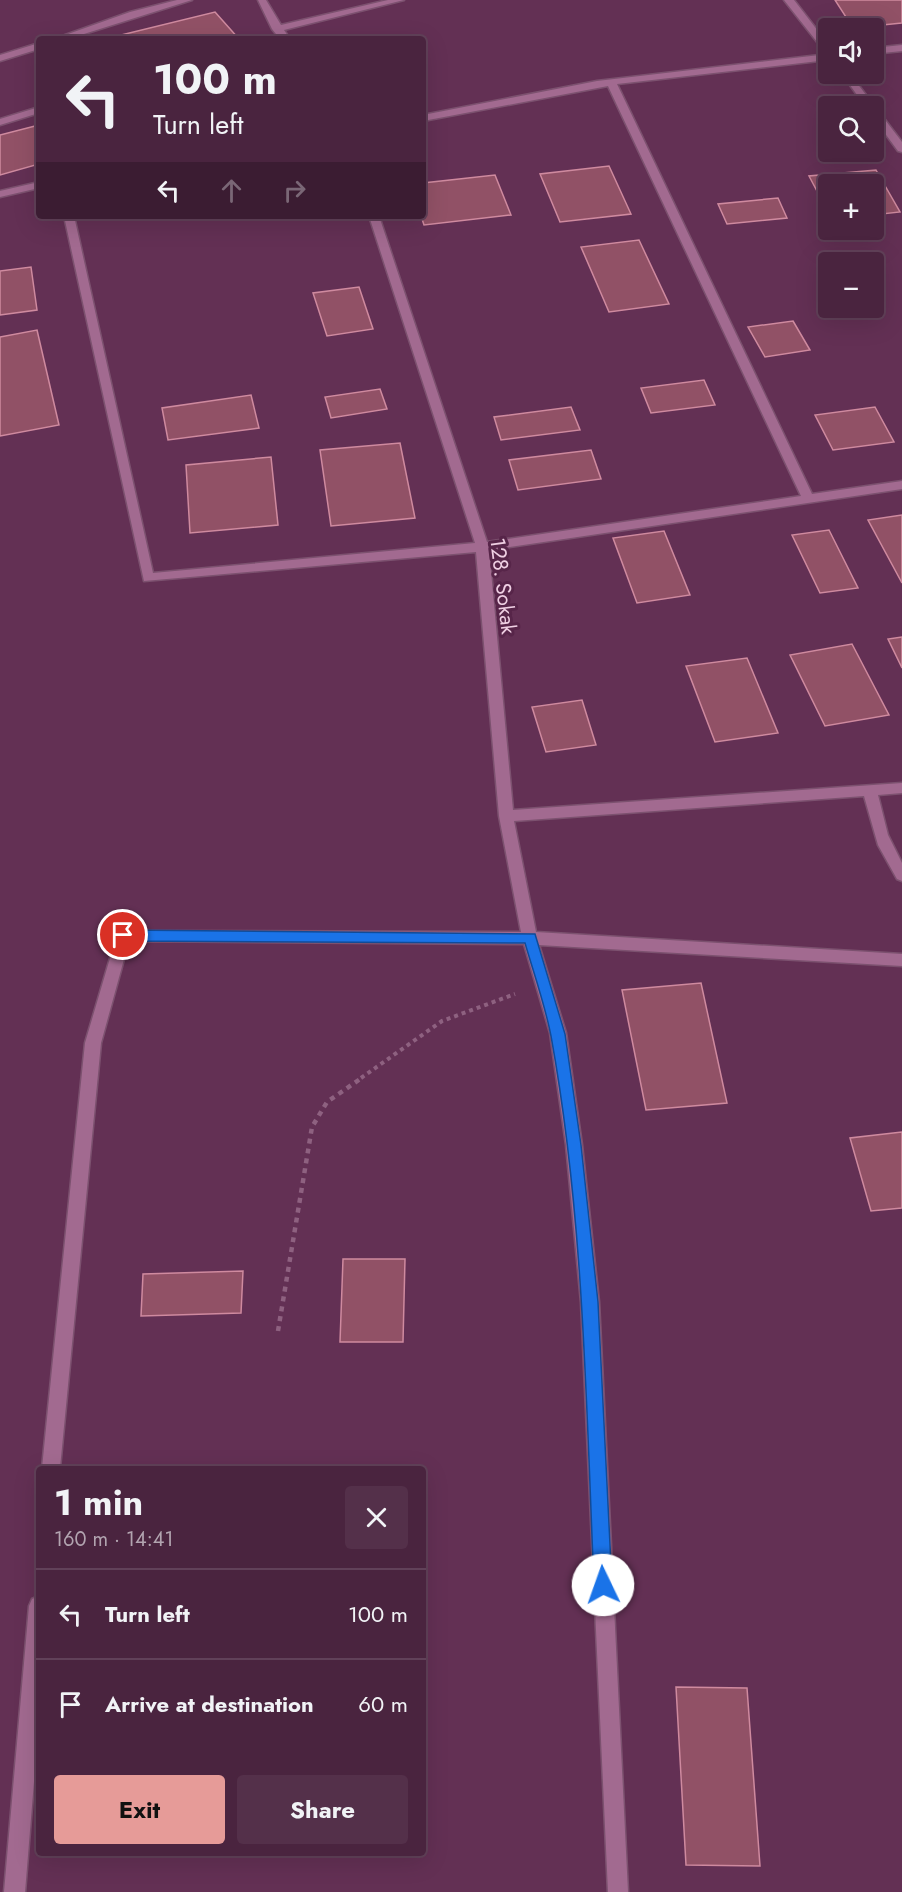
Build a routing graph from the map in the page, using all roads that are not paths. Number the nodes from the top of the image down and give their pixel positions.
1 (188, 0) edge
2 (262, 0) edge
3 (399, 0) edge
4 (789, 0) edge
5 (277, 29) junction
6 (67, 36) edge
7 (283, 36) edge
8 (818, 37) edge
9 (36, 46) edge
10 (902, 48) edge
11 (884, 50) edge
12 (0, 58) edge
13 (818, 58) edge
14 (612, 83) junction
15 (854, 84) edge
16 (863, 96) edge
17 (36, 111) edge
18 (426, 117) edge
19 (0, 122) edge
20 (884, 124) edge
21 (902, 149) edge
22 (36, 186) edge
23 (0, 194) edge
24 (70, 219) edge
25 (375, 219) edge
26 (902, 485) edge
27 (808, 498) junction
28 (482, 547) junction
29 (902, 788) edge
30 (870, 791) junction
31 (506, 816) junction
32 (902, 875) edge
33 (530, 938) junction
34 (902, 960) edge
35 (51, 1466) edge
36 (36, 1640) edge
37 (14, 1892) edge
38 (618, 1892) edge

1 - 6 street
2 - 5 street
3 - 5 street
4 - 8 street
5 - 7 street
9 - 12 street
10 - 11 street
13 - 14 street
14 - 18 street
14 - 27 street
15 - 16 street
17 - 19 street
20 - 21 street
22 - 23 street
24 - 28 street
25 - 28 street, 128. Sokak
26 - 27 street
27 - 28 street
28 - 31 street, 128. Sokak
29 - 30 street
30 - 31 street
30 - 32 street
31 - 33 street, 128. Sokak
33 - 34 street
33 - 35 street
33 - 38 street, 128. Sokak
36 - 37 street

